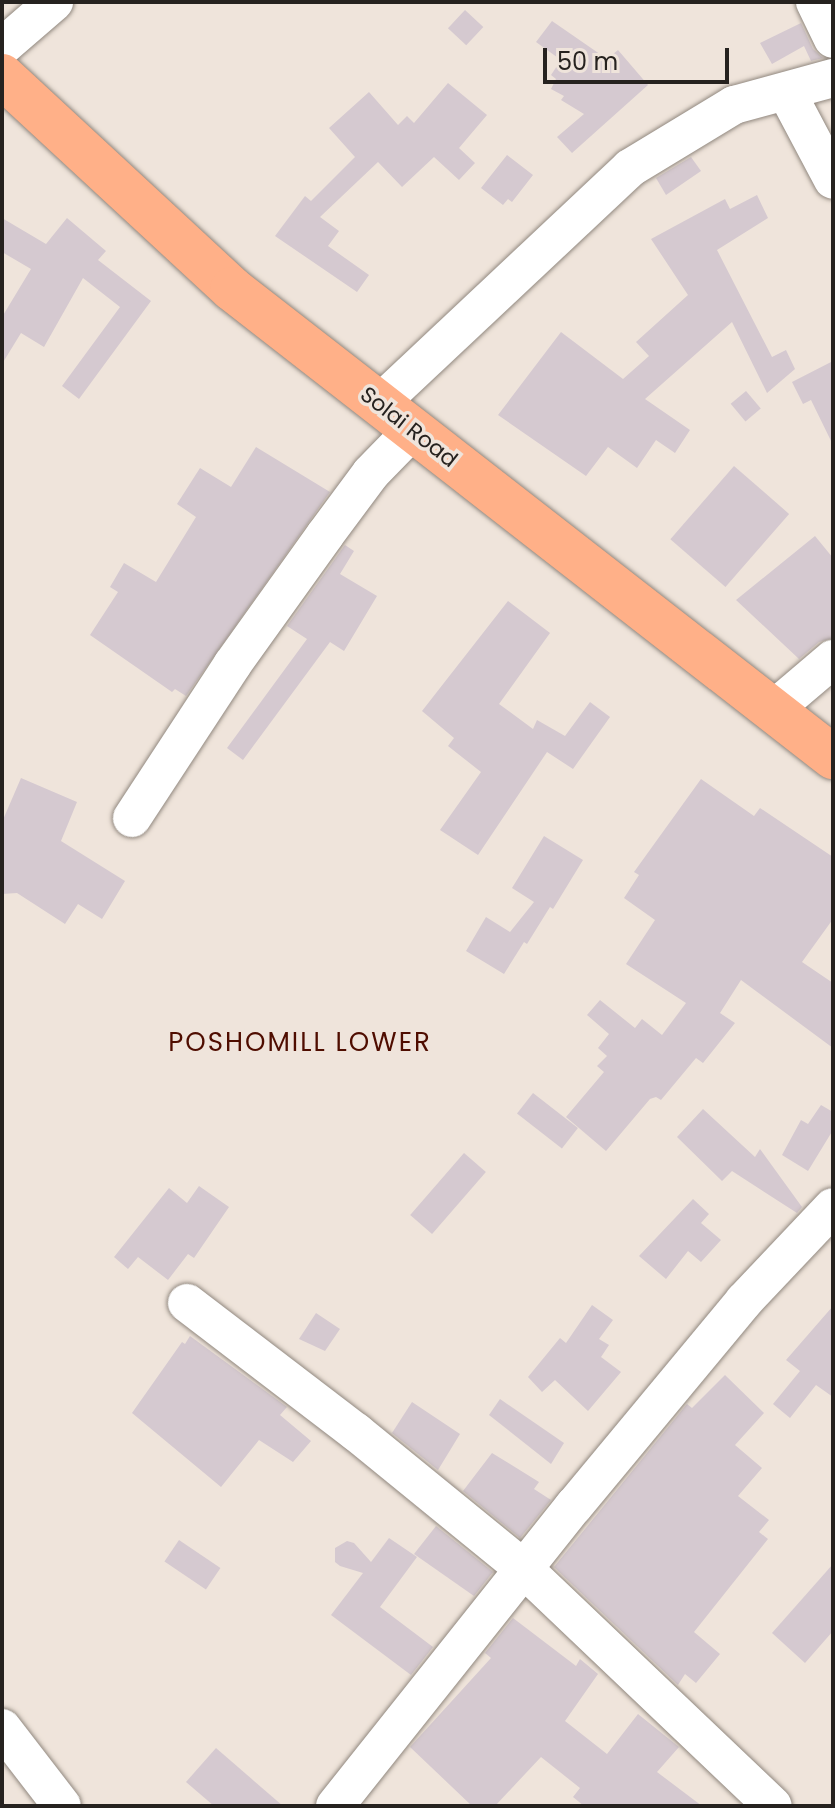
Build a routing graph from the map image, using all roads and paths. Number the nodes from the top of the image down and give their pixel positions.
1 (54, 2) edge
2 (815, 2) edge
3 (833, 39) edge
4 (2, 47) edge
5 (2, 76) edge
6 (833, 78) edge
7 (787, 93) junction
8 (833, 180) edge
9 (380, 403) junction
10 (413, 430) junction
11 (833, 659) edge
12 (773, 710) junction
13 (833, 757) edge
14 (132, 818) dead end
15 (833, 1207) edge
16 (187, 1303) dead end
17 (525, 1570) junction
18 (2, 1728) edge
19 (62, 1806) edge
20 (335, 1806) edge
21 (773, 1806) edge

1 - 4 street
2 - 3 street
5 - 9 highway, Solai Road
6 - 7 street
7 - 8 street
7 - 9 street
9 - 10 highway, Solai Road
10 - 12 highway, Solai Road
10 - 14 street
11 - 12 street
12 - 13 highway, Solai Road
15 - 17 street
16 - 17 street
17 - 20 street
17 - 21 street
18 - 19 street

